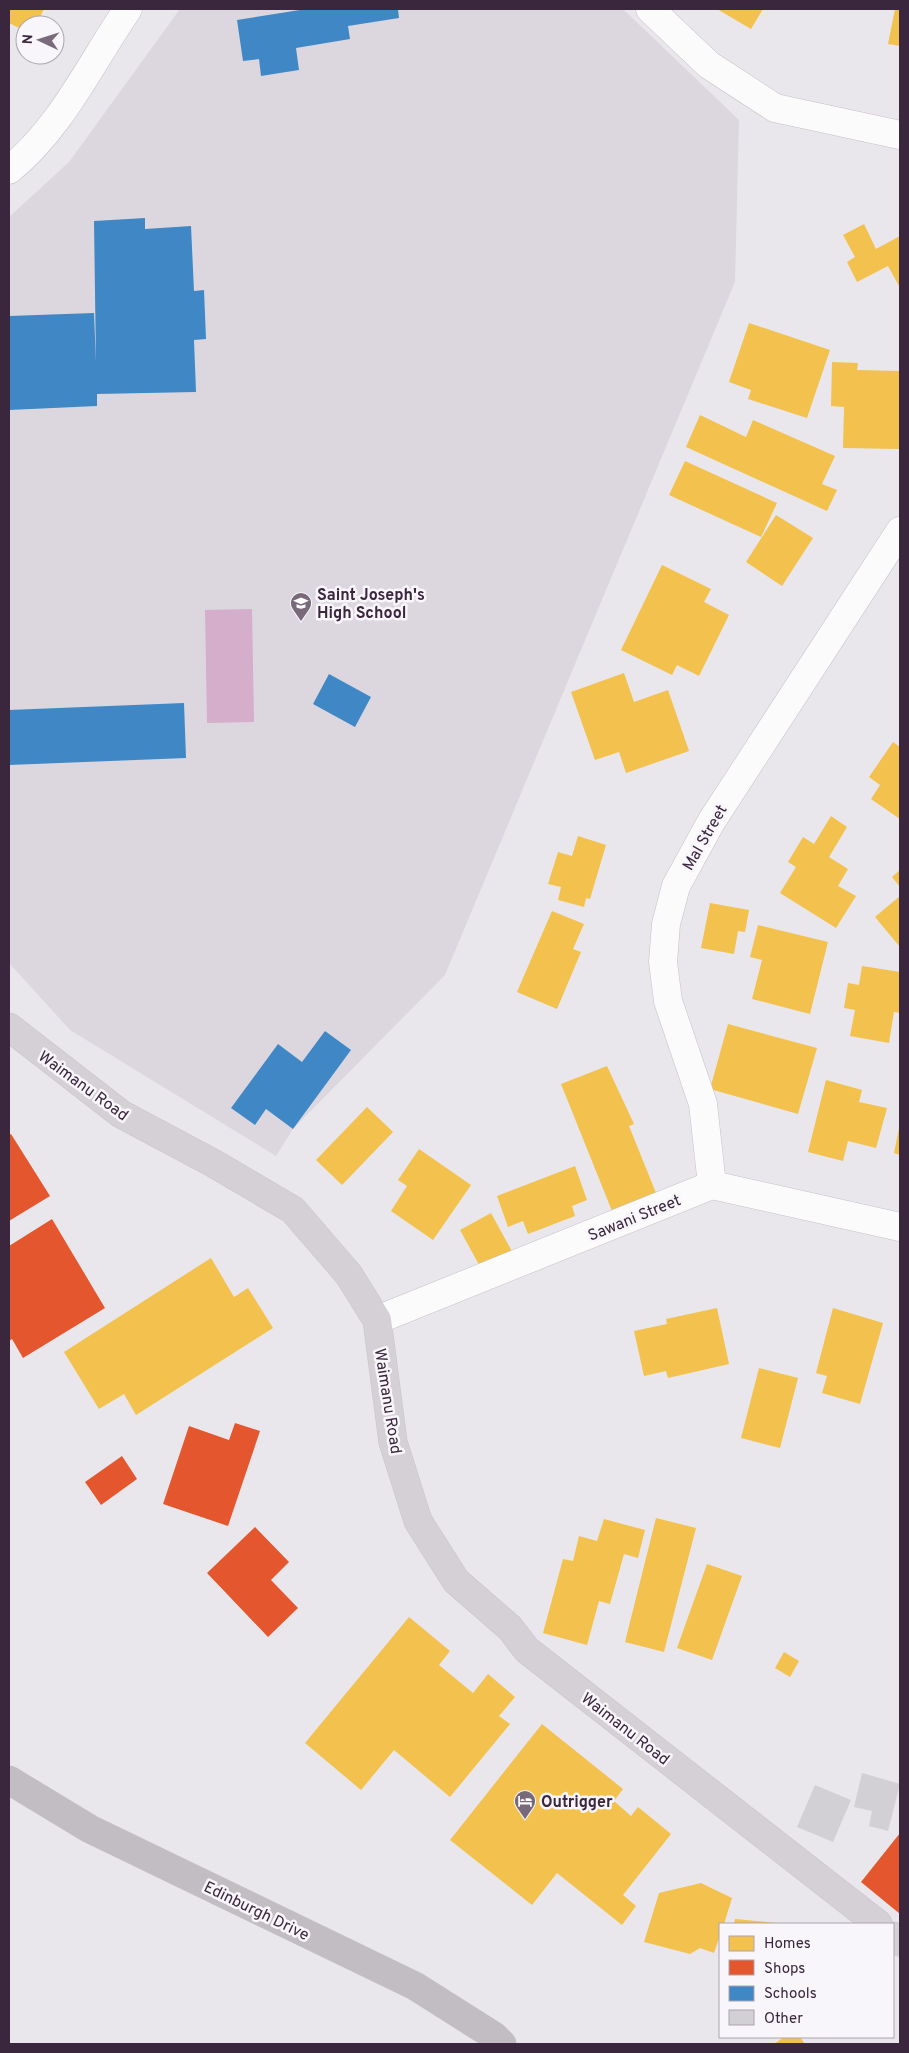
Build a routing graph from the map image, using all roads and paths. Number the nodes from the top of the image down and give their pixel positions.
1 (128, 9) edge
2 (650, 9) edge
3 (900, 136) edge
4 (9, 170) edge
5 (900, 531) edge
6 (9, 1027) edge
7 (712, 1185) junction
8 (900, 1227) edge
9 (377, 1320) junction
10 (9, 1780) edge
11 (877, 1923) edge
12 (502, 2044) edge

1 - 4 street
2 - 3 street
5 - 7 street, Mal Street
6 - 9 main road, Waimanu Road
7 - 8 street
7 - 9 street, Sawani Street
9 - 11 main road, Waimanu Road
10 - 12 highway, Edinburgh Drive

